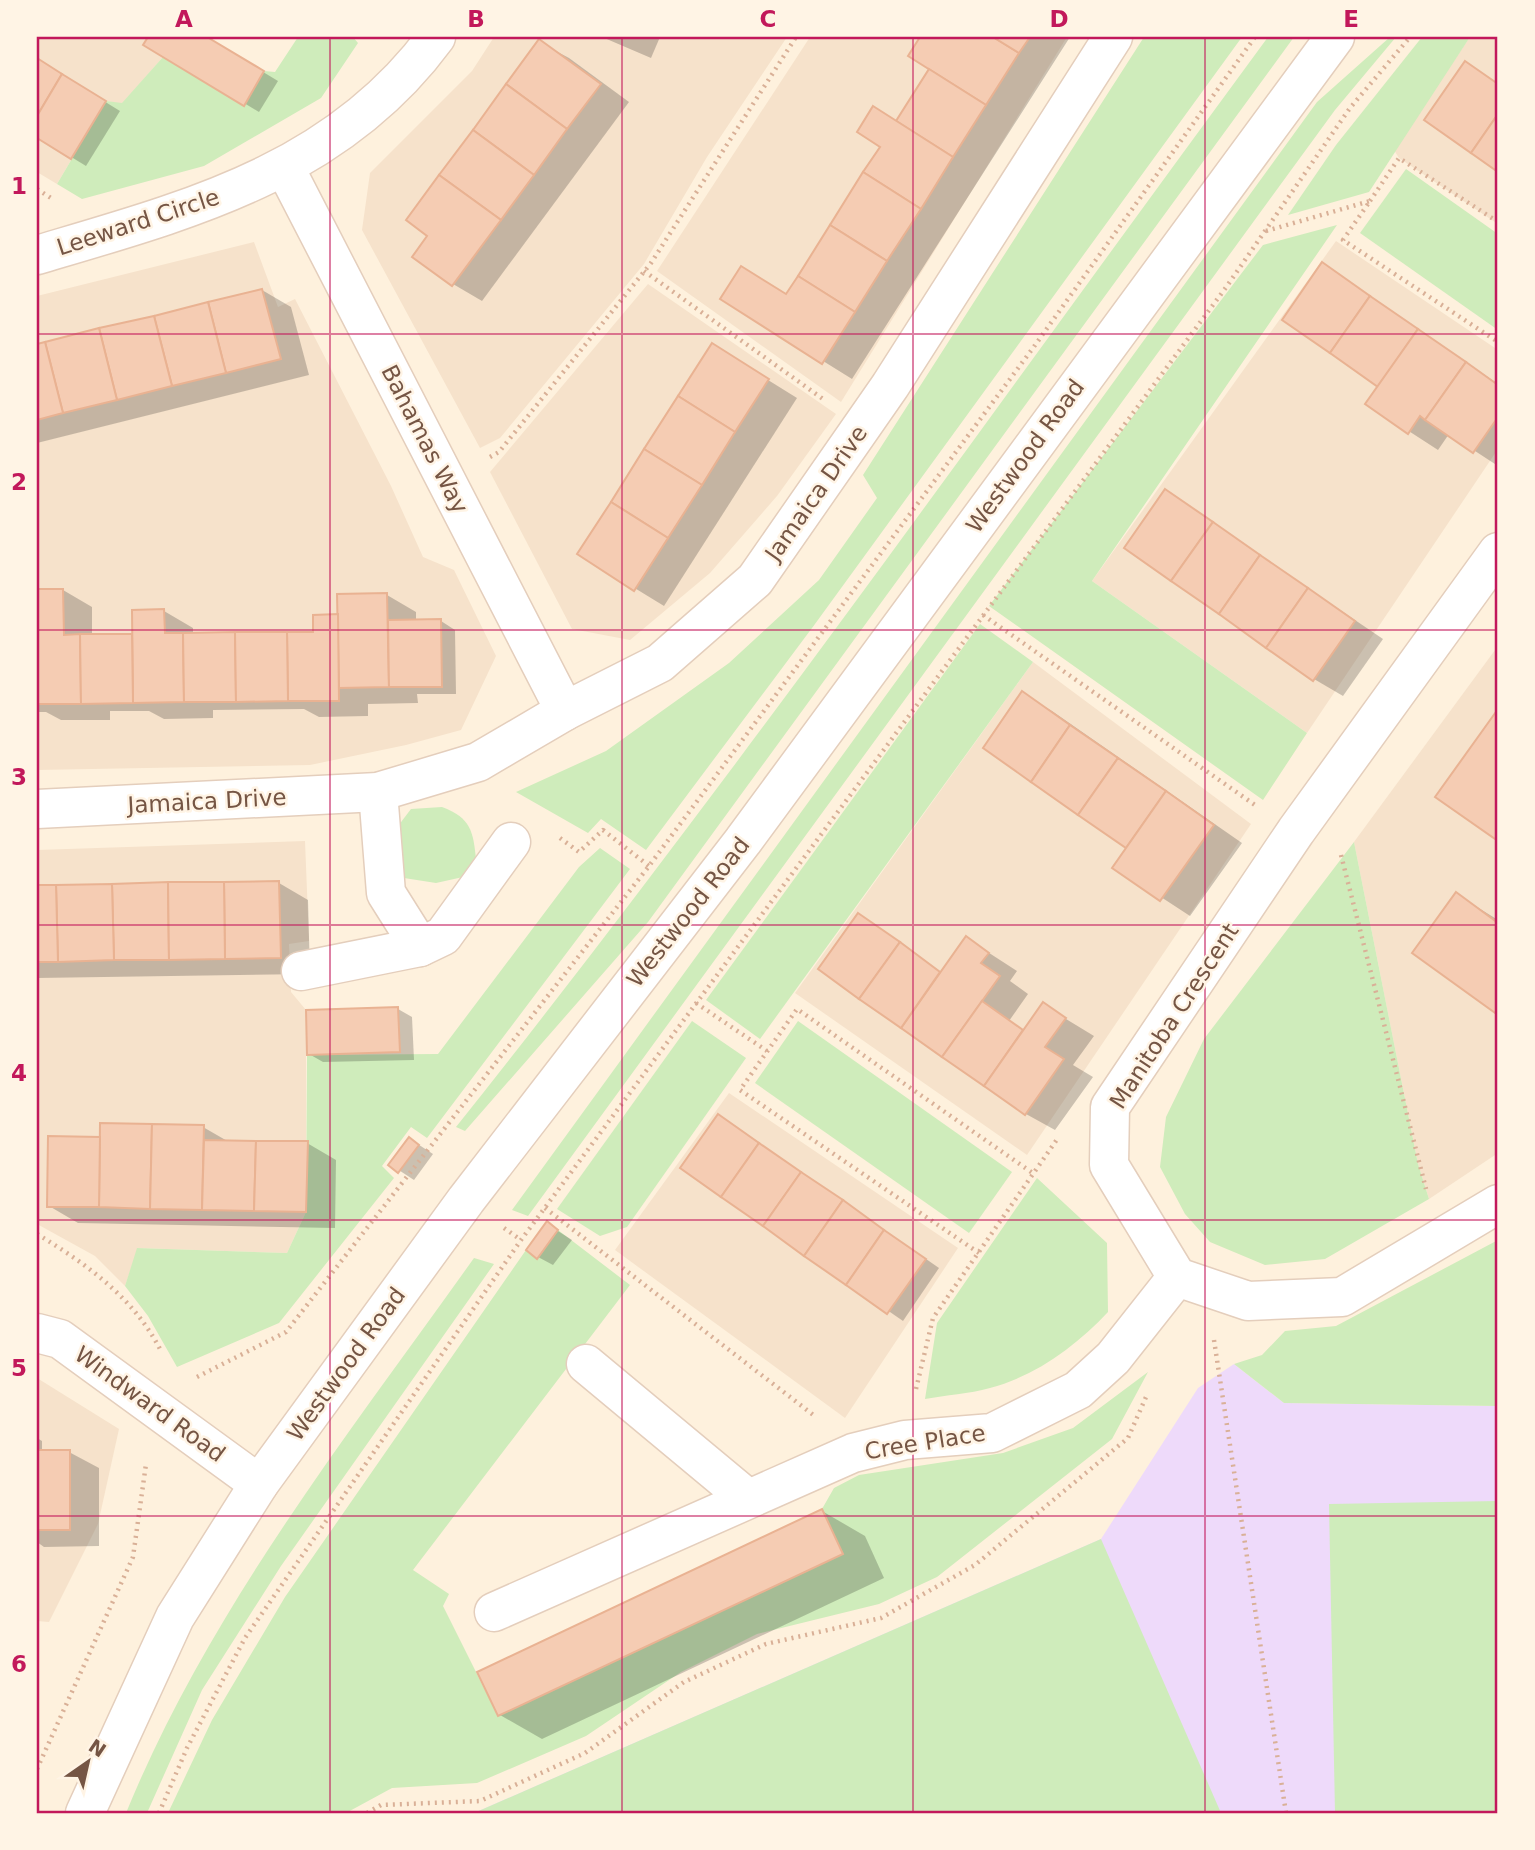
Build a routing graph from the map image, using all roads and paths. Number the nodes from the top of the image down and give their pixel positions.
1 (436, 37) edge
2 (796, 37) edge
3 (1113, 37) edge
4 (1255, 37) edge
5 (1335, 37) edge
6 (1410, 37) edge
7 (285, 168) junction
8 (1370, 201) junction
9 (1498, 222) edge
10 (1265, 231) junction
11 (37, 255) edge
12 (644, 271) junction
13 (1498, 342) edge
14 (863, 426) junction
15 (447, 482) junction
16 (1498, 552) edge
17 (983, 615) junction
18 (565, 711) junction
19 (378, 792) junction
20 (37, 809) edge
21 (1303, 822) junction
22 (511, 842) dead end
23 (420, 947) junction
24 (301, 971) dead end
25 (696, 1003) junction
26 (768, 1051) junction
27 (1110, 1107) junction
28 (1034, 1174) junction
29 (1498, 1204) edge
30 (545, 1208) junction
31 (37, 1234) edge
32 (1439, 1240) junction
33 (979, 1253) junction
34 (1177, 1277) junction
35 (1218, 1291) junction
36 (37, 1333) edge
37 (586, 1364) dead end
38 (1150, 1390) dead end
39 (165, 1397) junction
40 (905, 1440) junction
41 (853, 1453) junction
42 (259, 1484) junction
43 (747, 1498) junction
44 (494, 1612) dead end
45 (37, 1769) edge
46 (85, 1813) edge
47 (159, 1813) edge
48 (367, 1813) edge
49 (1286, 1813) edge

1 - 7 street, Leeward Circle
2 - 12 path
3 - 14 street, Jamaica Drive
4 - 39 path
5 - 42 street, Westwood Road
6 - 10 path
7 - 11 street, Leeward Circle
7 - 15 street, Bahamas Way
8 - 9 path
8 - 10 path
8 - 13 path
10 - 17 path
12 - 14 path
12 - 15 path
14 - 18 street, Jamaica Drive
15 - 18 street, Bahamas Way
16 - 21 street, Manitoba Crescent
17 - 21 path
17 - 25 path
18 - 19 street, Jamaica Drive
19 - 20 street, Jamaica Drive
19 - 23 street
21 - 27 street, Manitoba Crescent
21 - 32 path
22 - 23 street
23 - 24 street
25 - 26 path
25 - 30 path
26 - 28 path
26 - 33 path
27 - 28 path
27 - 34 street, Manitoba Crescent
28 - 33 path
29 - 32 street
30 - 41 path
30 - 47 path
31 - 39 path
32 - 35 street
33 - 40 path
34 - 35 street
34 - 40 street, Cree Place
35 - 49 path
36 - 39 street, Windward Road
37 - 43 street
38 - 48 path
39 - 42 street, Windward Road
39 - 45 path
40 - 41 street, Cree Place
41 - 43 street, Cree Place
42 - 46 street, Westwood Road
43 - 44 street, Cree Place

